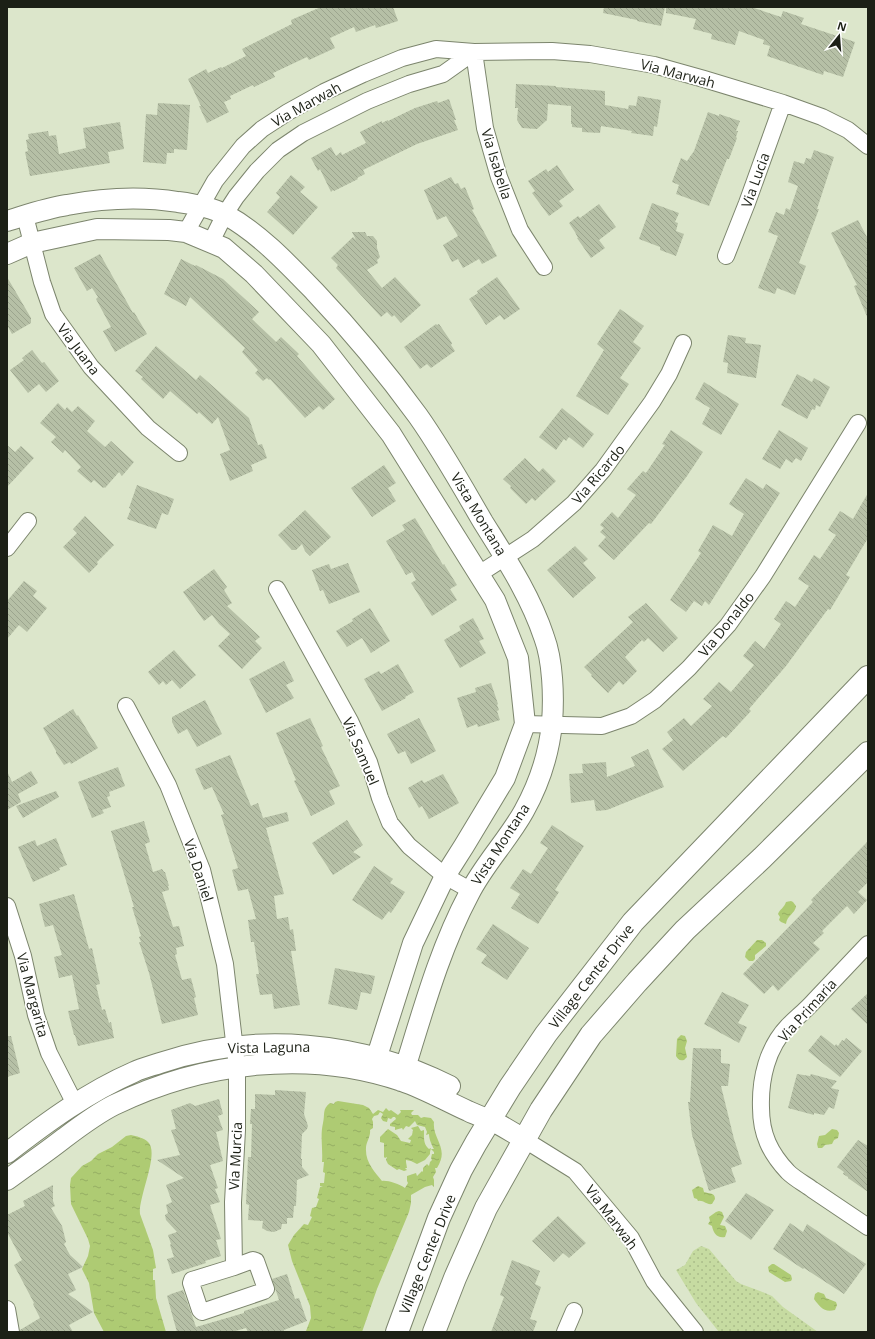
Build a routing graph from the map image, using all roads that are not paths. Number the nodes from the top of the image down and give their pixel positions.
1 (474, 52) junction
2 (783, 103) junction
3 (868, 146) edge
4 (200, 205) junction
5 (225, 214) junction
6 (16, 219) edge
7 (186, 232) junction
8 (212, 242) junction
9 (32, 243) junction
10 (7, 254) edge
11 (726, 256) dead end
12 (544, 267) dead end
13 (683, 343) dead end
14 (858, 424) dead end
15 (179, 453) dead end
16 (28, 521) dead end
17 (7, 548) edge
18 (505, 558) junction
19 (479, 574) junction
20 (277, 589) dead end
21 (868, 678) edge
22 (126, 706) dead end
23 (526, 724) junction
24 (552, 726) junction
25 (868, 753) edge
26 (445, 876) junction
27 (470, 890) junction
28 (7, 906) edge
29 (868, 944) edge
30 (235, 1046) junction
31 (374, 1065) junction
32 (237, 1067) junction
33 (404, 1073) junction
34 (75, 1104) junction
35 (490, 1120) junction
36 (86, 1122) junction
37 (525, 1140) junction
38 (7, 1153) edge
39 (7, 1180) edge
40 (868, 1227) edge
41 (234, 1267) dead end
42 (7, 1309) edge
43 (574, 1311) dead end
44 (11, 1332) edge
45 (397, 1332) edge
46 (434, 1332) edge
47 (565, 1332) edge
48 (695, 1332) edge

1 - 2 street, Via Marwah
1 - 4 street, Via Marwah
1 - 5 street, Via Marwah
1 - 12 street, Via Isabella
2 - 3 street, Via Marwah
2 - 11 street, Via Lucia
4 - 5 street, Vista Montana
4 - 6 street, Vista Montana
4 - 7 street, Via Marwah
5 - 8 street, Via Marwah
5 - 18 street, Vista Montana
6 - 9 street, Via Juana
7 - 8 street, Vista Montana
7 - 9 street, Vista Montana
8 - 19 street, Vista Montana
9 - 10 street, Vista Montana
9 - 15 street, Via Juana
13 - 18 street, Via Ricardo
14 - 24 street, Via Donaldo
16 - 17 street
18 - 19 street, Via Ricardo
18 - 24 street, Vista Montana
19 - 23 street, Vista Montana
20 - 26 street, Via Samuel
21 - 35 main road, Village Center Drive
22 - 30 street, Via Daniel
23 - 24 street, Via Donaldo
23 - 26 street, Vista Montana
24 - 27 street, Vista Montana
25 - 37 main road
26 - 27 street, Via Samuel
26 - 31 street, Vista Montana
27 - 33 street, Vista Montana
28 - 34 street, Via Margarita
29 - 40 street, Via Primaria
30 - 31 street, Vista Laguna
30 - 32 street, Via Murcia
30 - 34 street, Vista Laguna
31 - 32 street, Vista Laguna
31 - 33 street, Vista Laguna
32 - 36 street, Vista Laguna
32 - 41 street, Via Murcia
33 - 35 street, Vista Laguna
34 - 36 street
34 - 38 street, Vista Laguna
35 - 37 street, Vista Laguna
35 - 45 main road, Village Center Drive
36 - 39 street, Vista Laguna
37 - 46 main road
37 - 48 street, Via Marwah
42 - 44 street
43 - 47 street

